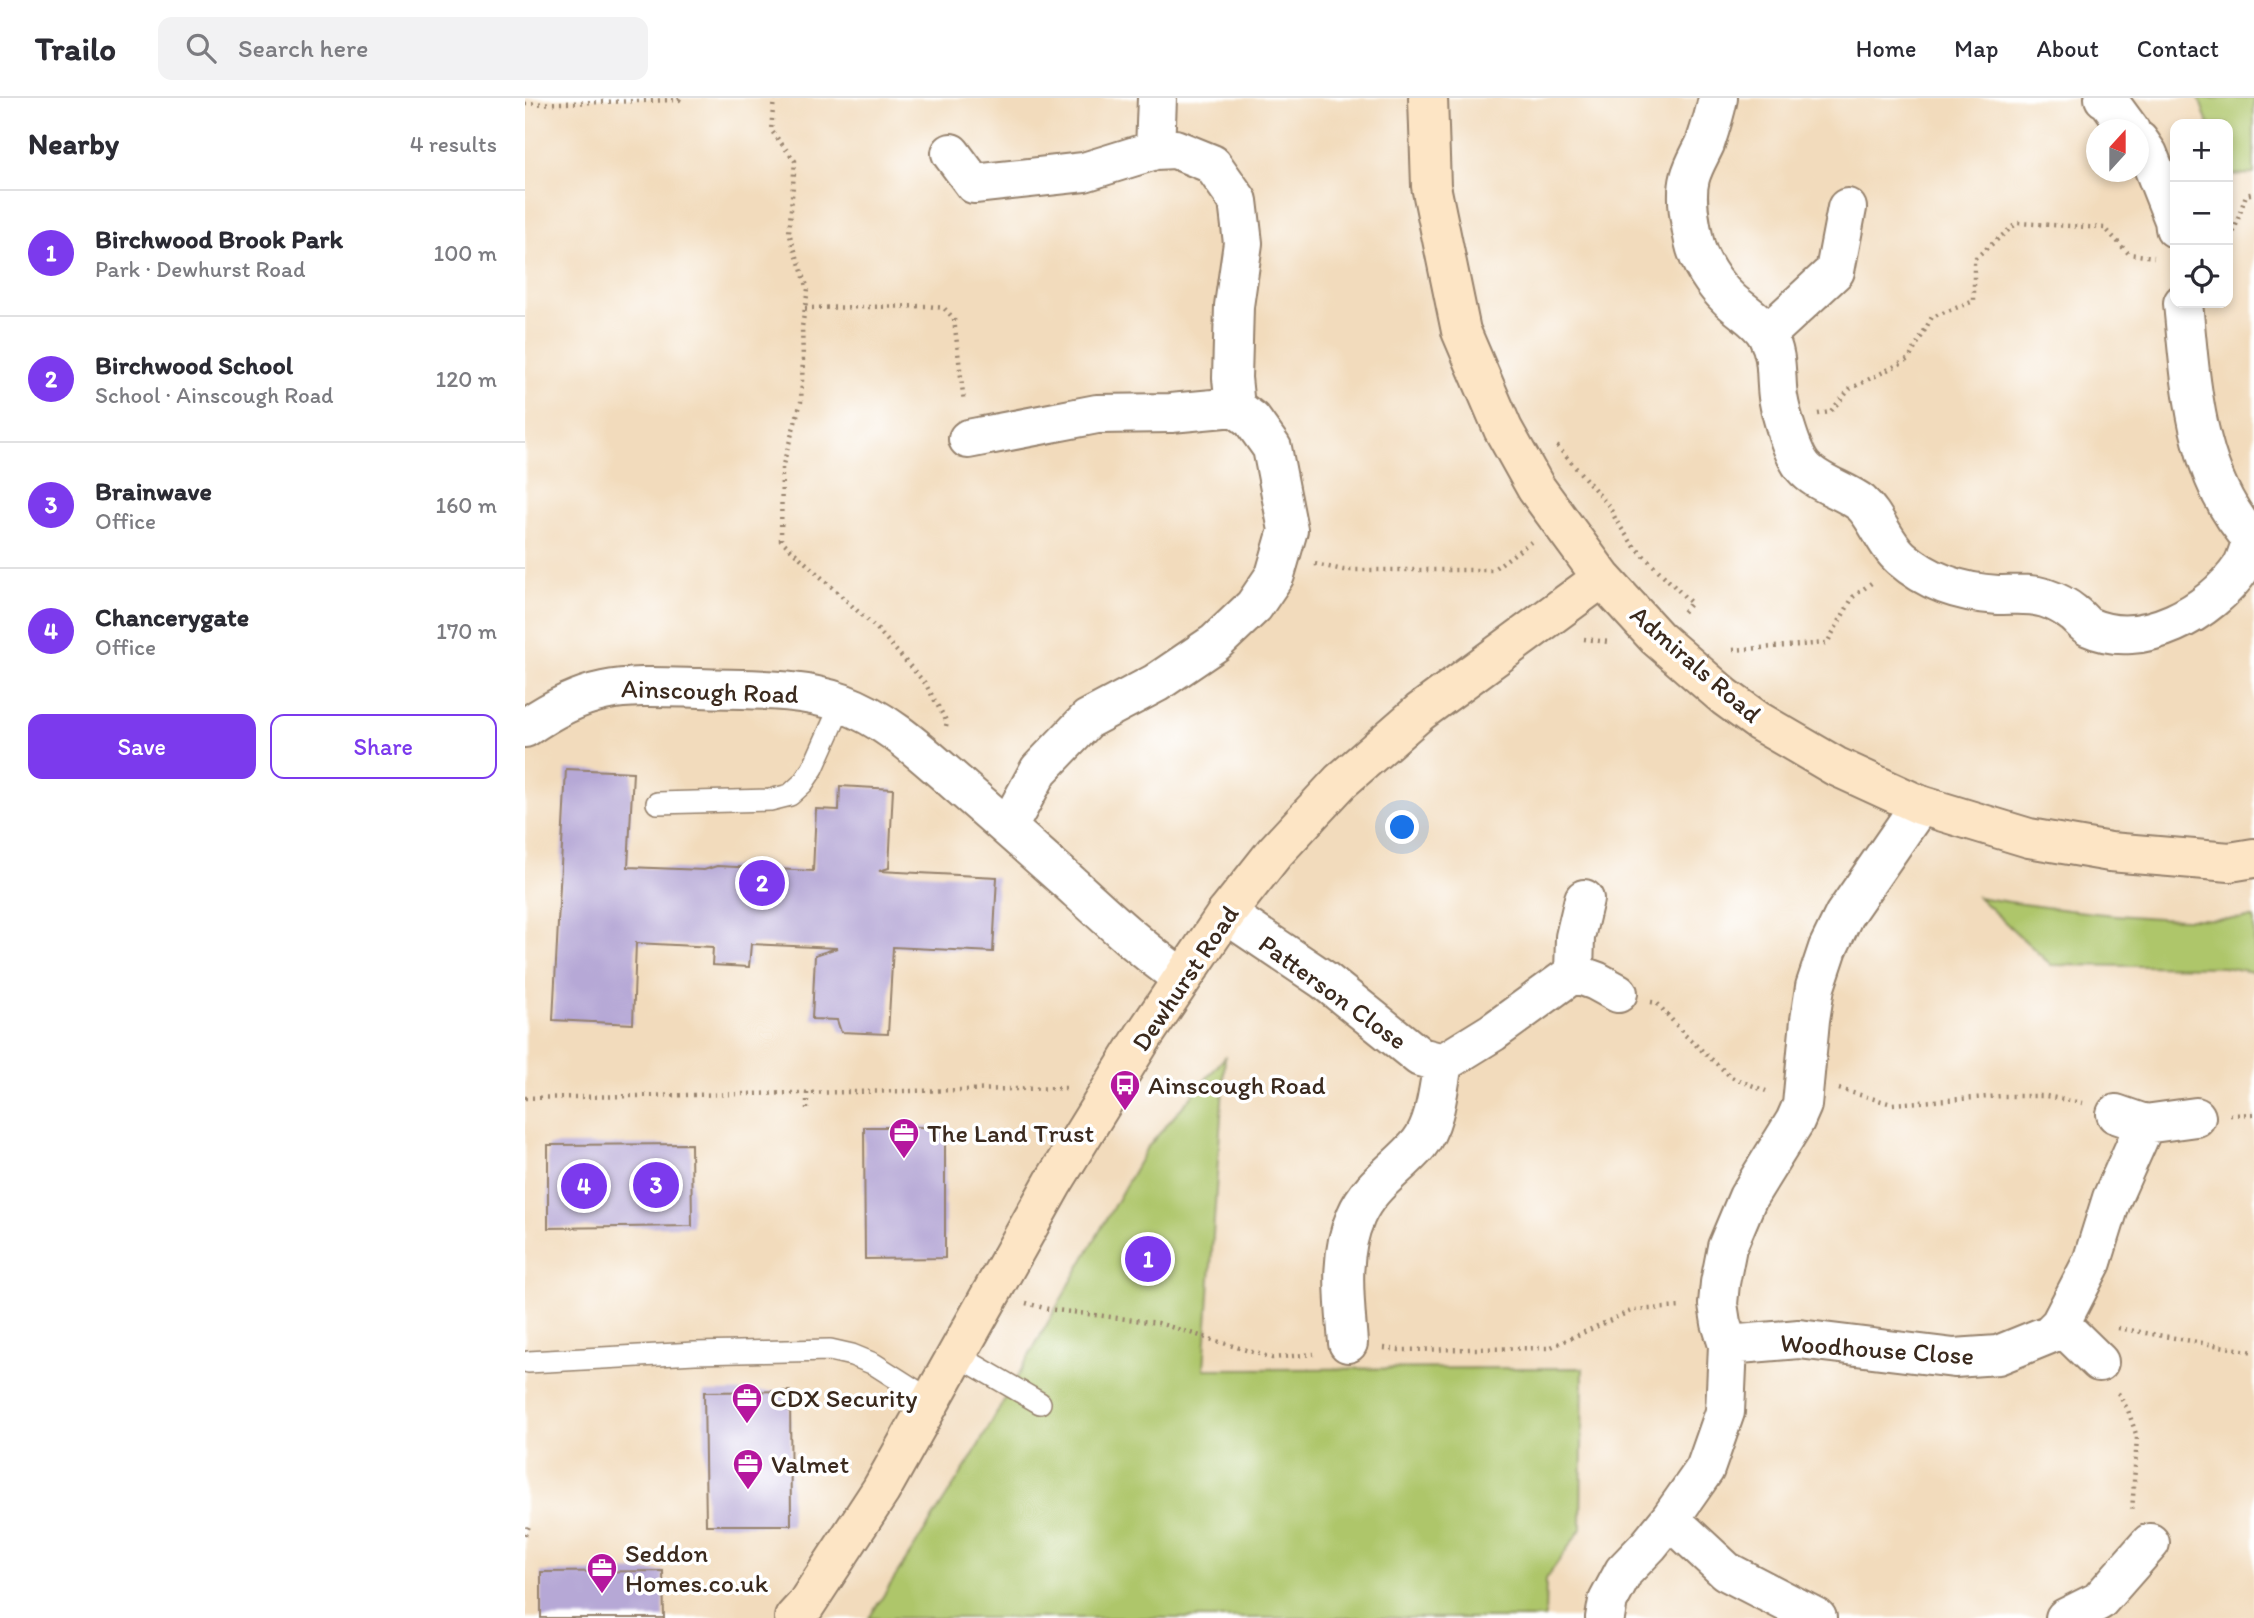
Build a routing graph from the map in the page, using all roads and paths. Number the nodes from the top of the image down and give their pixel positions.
1 (680, 98) edge
2 (774, 98) edge
3 (1157, 98) edge
4 (1428, 98) edge
5 (1718, 98) edge
6 (2104, 98) edge
7 (525, 104) edge
8 (2121, 119) edge
9 (1155, 150) junction
10 (951, 153) dead end
11 (2149, 157) edge
12 (2254, 194) edge
13 (1847, 208) dead end
14 (2233, 234) edge
15 (2169, 244) edge
16 (805, 308) junction
17 (2184, 308) edge
18 (1766, 334) junction
19 (1235, 407) junction
20 (1784, 420) junction
21 (968, 439) joint
22 (1555, 443) dead end
23 (2253, 540) edge
24 (1540, 549) dead end
25 (1280, 557) junction
26 (1901, 558) junction
27 (1602, 578) junction
28 (1691, 603) dead end
29 (1578, 639) dead end
30 (1613, 643) dead end
31 (1733, 650) dead end
32 (842, 703) junction
33 (525, 728) edge
34 (937, 766) junction
35 (657, 803) dead end
36 (1920, 805) junction
37 (1008, 827) junction
38 (2254, 858) edge
39 (1584, 899) dead end
40 (1226, 914) junction
41 (1574, 973) junction
42 (1182, 978) junction
43 (1618, 993) joint
44 (1443, 1063) junction
45 (1828, 1085) dead end
46 (1112, 1088) junction
47 (807, 1093) junction
48 (1771, 1093) dead end
49 (525, 1098) edge
50 (807, 1113) dead end
51 (2196, 1117) dead end
52 (2131, 1119) junction
53 (2060, 1324) junction
54 (2114, 1327) dead end
55 (1348, 1343) dead end
56 (1728, 1345) junction
57 (2254, 1352) edge
58 (957, 1355) junction
59 (528, 1362) dead end
60 (2099, 1362) joint
61 (932, 1401) junction
62 (1040, 1403) dead end
63 (1670, 1519) junction
64 (530, 1524) dead end
65 (525, 1535) edge
66 (2150, 1543) joint
67 (2105, 1610) edge
68 (794, 1618) edge
69 (1605, 1618) edge
70 (1818, 1618) edge
71 (2065, 1618) edge

1 - 7 path
2 - 16 path
3 - 9 street
4 - 27 street, Admirals Road
5 - 18 street
6 - 8 street
9 - 10 street
9 - 19 street
11 - 15 street
12 - 14 path
13 - 18 street
15 - 20 path
16 - 21 path
16 - 34 path
17 - 23 street
18 - 20 street
19 - 21 street
19 - 25 street
20 - 26 street
22 - 28 path
23 - 26 street
24 - 25 path
25 - 37 street
26 - 31 path
27 - 36 street, Admirals Road
27 - 40 street, Dewhurst Road
29 - 30 path
32 - 33 street, Ainscough Road
32 - 34 street, Ainscough Road
32 - 35 lane
34 - 37 street, Ainscough Road
36 - 38 street, Admirals Road
36 - 56 street
37 - 42 street, Ainscough Road
39 - 41 street
40 - 42 street, Dewhurst Road
40 - 44 street, Patterson Close
41 - 43 street
41 - 44 street
42 - 46 street, Dewhurst Road
43 - 48 path
44 - 55 street
45 - 52 path
46 - 47 path
46 - 58 street, Dewhurst Road
47 - 49 path
47 - 50 path
51 - 52 street
52 - 53 street
53 - 56 street, Woodhouse Close
53 - 60 street
54 - 57 path
56 - 63 street
58 - 61 street, Dewhurst Road
58 - 62 lane
59 - 61 lane
60 - 66 path
61 - 68 street, Dewhurst Road
63 - 69 street
63 - 70 street
64 - 65 path
66 - 67 street
67 - 71 street

